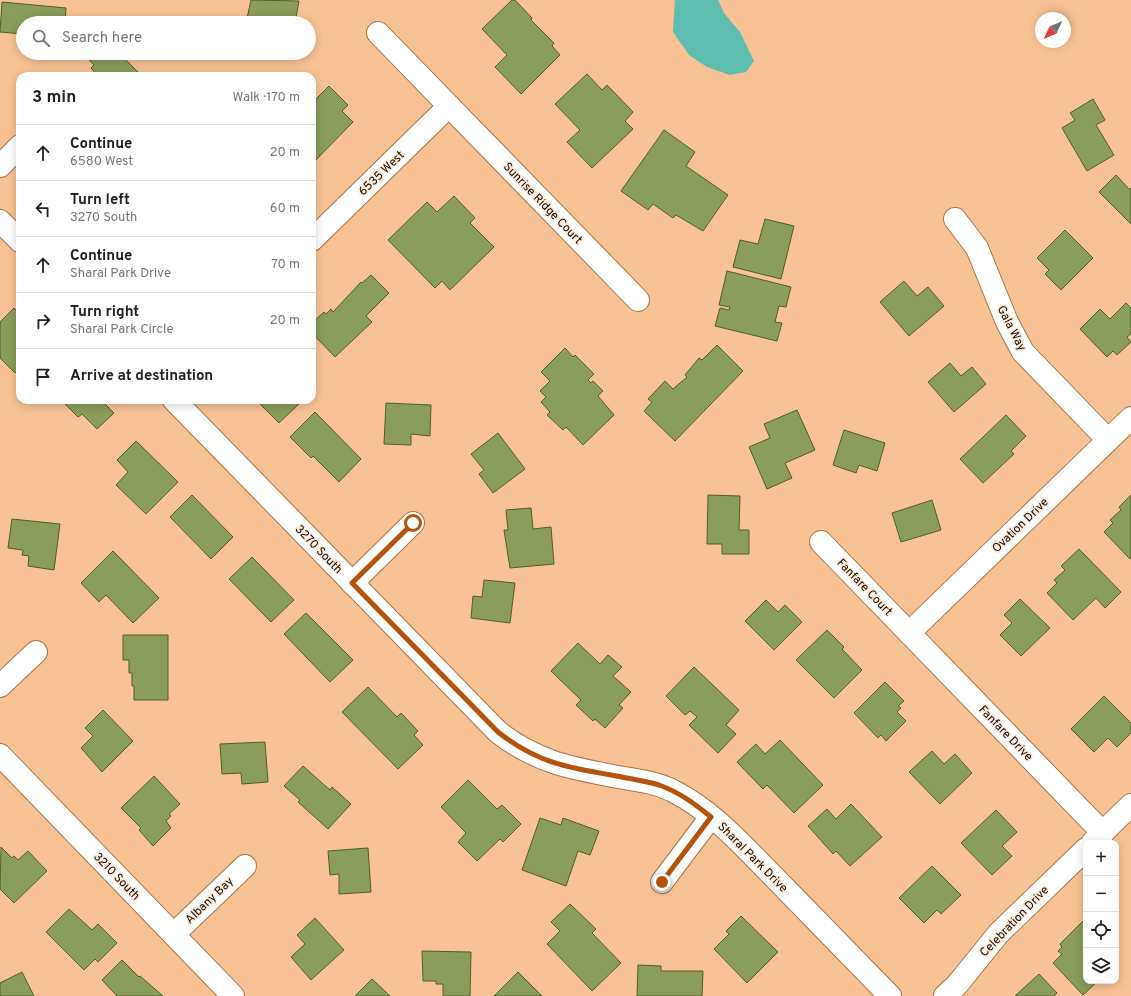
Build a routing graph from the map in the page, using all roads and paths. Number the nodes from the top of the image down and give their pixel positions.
1 (378, 32) dead end
2 (449, 106) junction
3 (16, 150) edge
4 (0, 166) edge
5 (955, 219) dead end
6 (0, 221) edge
7 (316, 236) edge
8 (16, 237) edge
9 (638, 300) dead end
10 (178, 404) edge
11 (1131, 418) edge
12 (1108, 440) junction
13 (413, 523) dead end
14 (821, 542) dead end
15 (352, 583) junction
16 (909, 633) junction
17 (36, 652) dead end
18 (0, 686) edge
19 (498, 732) joint
20 (0, 755) edge
21 (1131, 805) edge
22 (711, 817) junction
23 (1097, 838) edge
24 (1083, 852) edge
25 (245, 866) dead end
26 (662, 882) dead end
27 (174, 934) junction
28 (233, 996) edge
29 (890, 996) edge
30 (945, 996) edge

1 - 2 street, Sunrise Ridge Court
2 - 7 street, 6535 West
2 - 9 street, Sunrise Ridge Court
3 - 4 street
5 - 12 street, Gala Way
6 - 8 street
10 - 15 street, 3270 South
11 - 12 street, Ovation Drive
12 - 16 street, Ovation Drive
13 - 15 street
14 - 16 street, Fanfare Court
15 - 19 street, 3270 South
16 - 23 street, Fanfare Drive
17 - 18 street
19 - 22 street, Sharal Park Drive
20 - 27 street, 3210 South
21 - 23 street
22 - 26 street
22 - 29 street, Sharal Park Drive
24 - 30 street, Celebration Drive
25 - 27 street, Albany Bay
27 - 28 street, 3210 South

